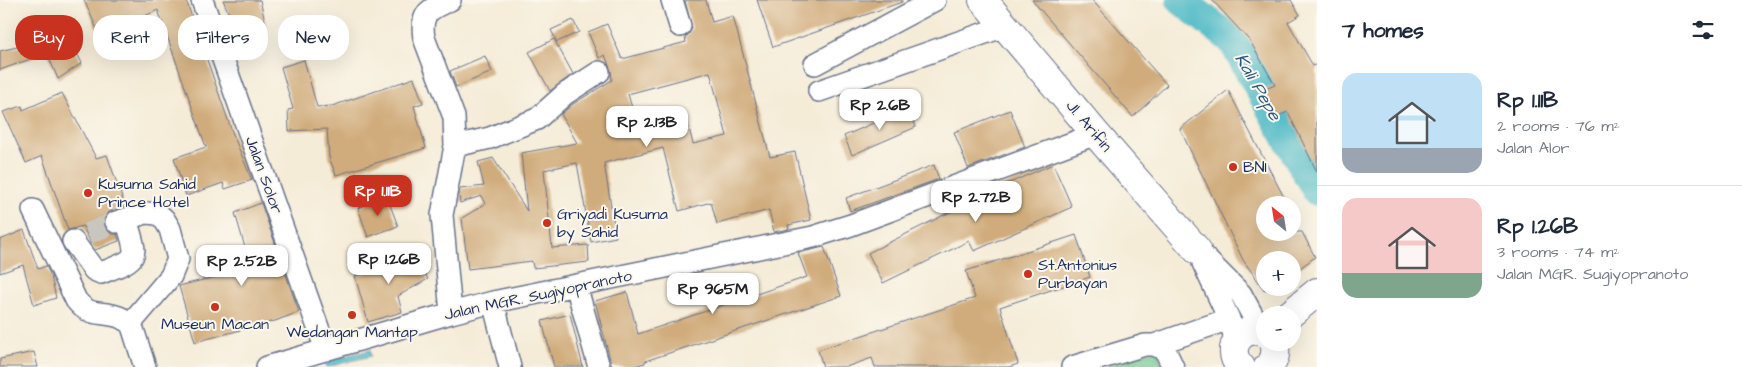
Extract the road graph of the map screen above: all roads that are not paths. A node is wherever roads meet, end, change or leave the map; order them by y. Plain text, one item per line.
1 (202, 0) edge
2 (450, 0) edge
3 (672, 0) edge
4 (935, 0) edge
5 (983, 0) edge
6 (680, 26) dead end
7 (1005, 26) junction
8 (815, 64) dead end
9 (599, 72) dead end
10 (819, 90) dead end
11 (1096, 134) junction
12 (454, 146) junction
13 (33, 210) dead end
14 (1197, 250) junction
15 (53, 251) junction
16 (576, 285) junction
17 (1315, 301) edge
18 (493, 302) junction
19 (1301, 309) edge
20 (451, 312) junction
21 (1301, 316) edge
22 (1256, 319) edge
23 (131, 323) junction
24 (1256, 338) edge
25 (1235, 342) edge
26 (1154, 345) junction
27 (326, 350) junction
28 (278, 366) edge
29 (145, 367) edge
30 (510, 367) edge
31 (599, 367) edge
32 (1073, 367) edge
33 (1173, 367) edge

1 - 27 street, Jalan Solor
2 - 12 street
3 - 6 street
4 - 8 street
5 - 7 main road, Jl. Arifin
7 - 10 street
7 - 11 main road, Jl. Arifin
9 - 12 street
11 - 14 main road, Jl. Arifin
11 - 16 street, Jalan MGR. Sugiyopranoto
12 - 20 street
13 - 15 street
14 - 22 street
14 - 25 street
15 - 23 street
15 - 23 street
16 - 18 street, Jalan MGR. Sugiyopranoto
16 - 31 street
17 - 19 main road
17 - 21 main road
18 - 20 street, Jalan MGR. Sugiyopranoto
18 - 30 street
20 - 27 street, Jalan MGR. Sugiyopranoto
23 - 29 street
24 - 25 main road
25 - 26 street
26 - 32 street
26 - 33 street
27 - 28 street, Jalan MGR. Sugiyopranoto

